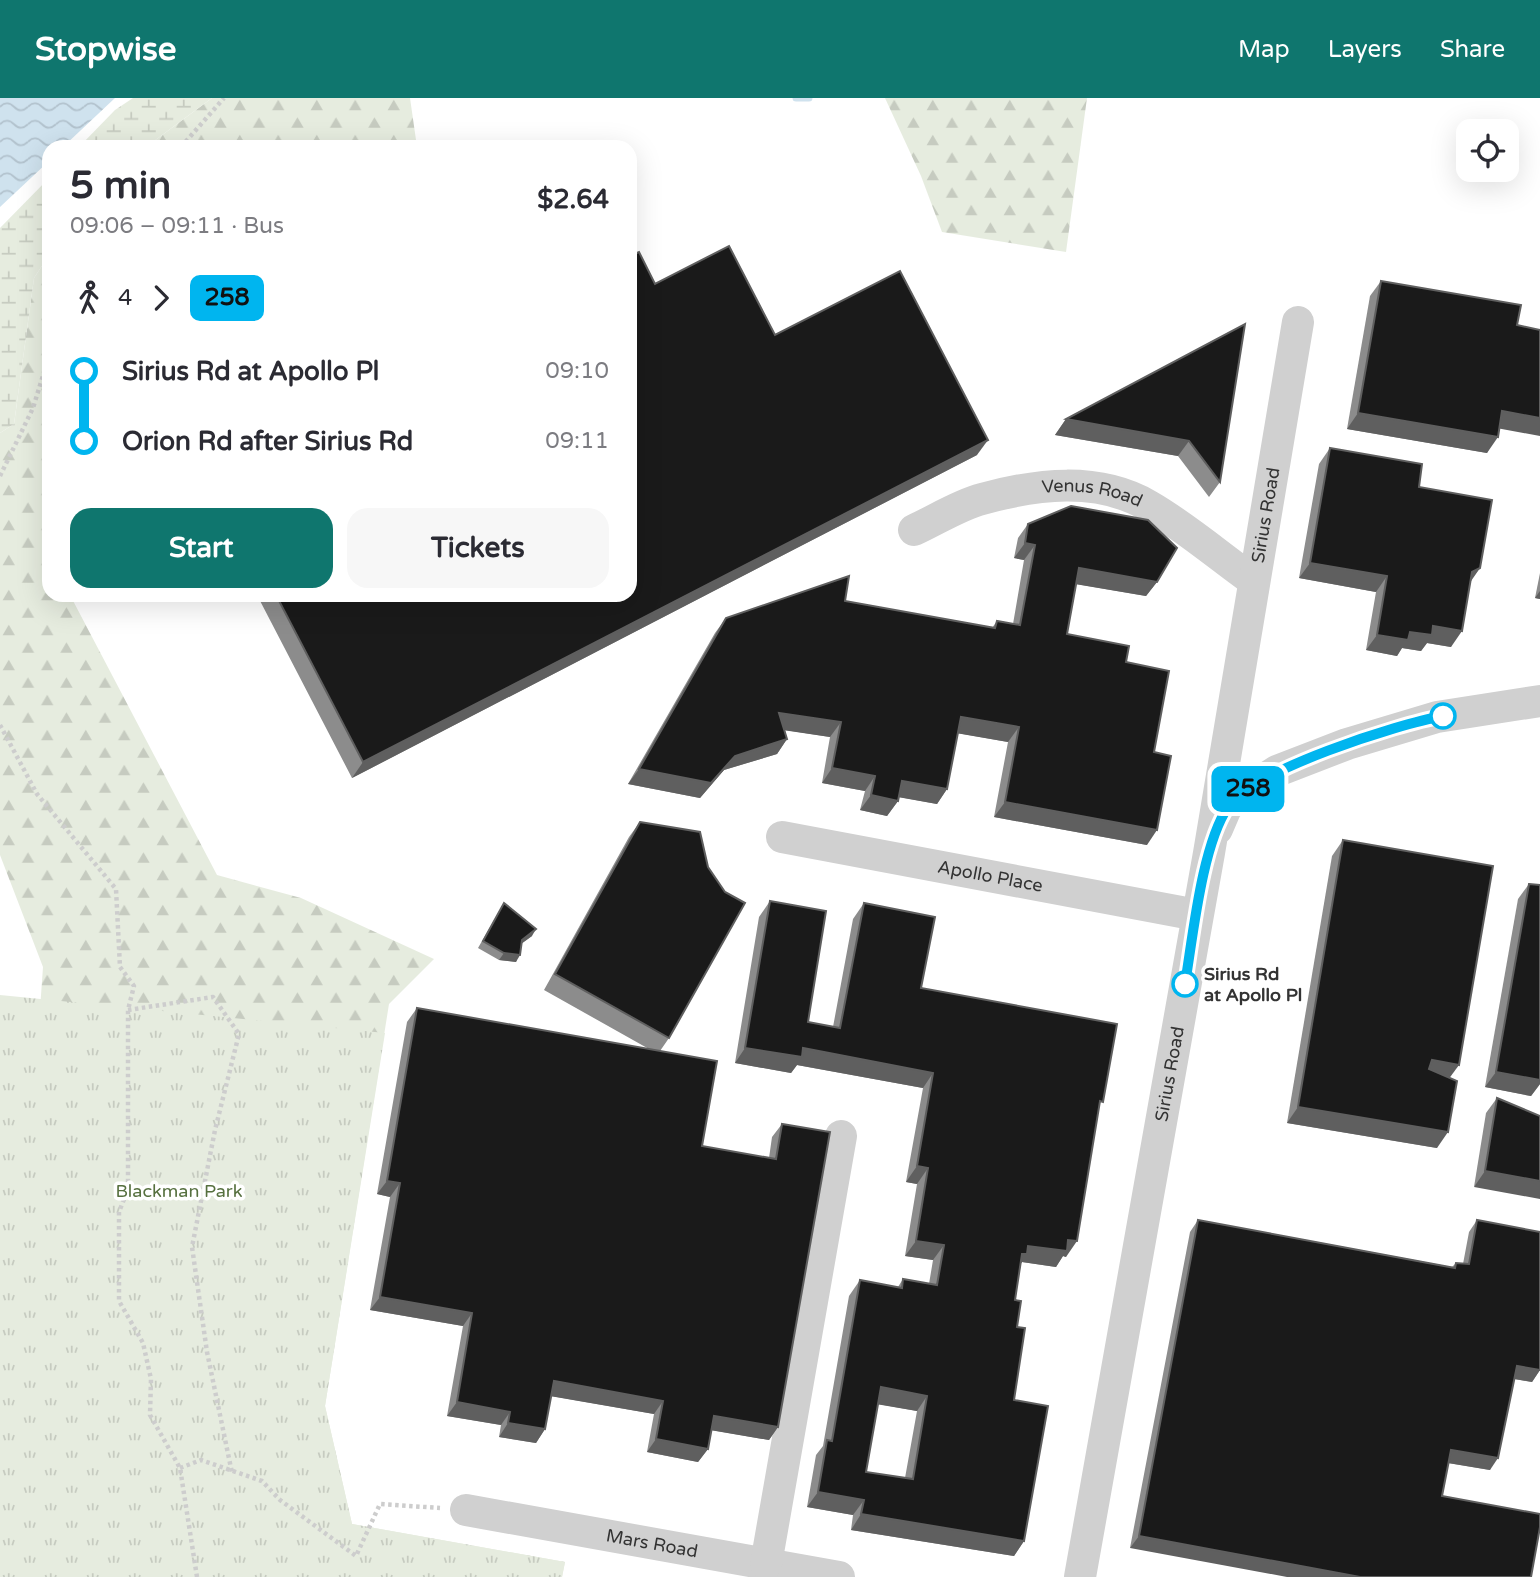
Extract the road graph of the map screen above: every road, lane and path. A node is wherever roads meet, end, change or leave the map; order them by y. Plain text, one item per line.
1 (224, 98) edge
2 (187, 140) edge
3 (1298, 322) dead end
4 (42, 379) edge
5 (0, 476) edge
6 (914, 530) dead end
7 (1254, 581) junction
8 (1540, 701) edge
9 (0, 726) edge
10 (782, 837) dead end
11 (1209, 853) junction
12 (1197, 915) junction
13 (128, 1010) junction
14 (841, 1136) dead end
15 (180, 1468) junction
16 (232, 1472) junction
17 (466, 1510) joint
18 (766, 1564) junction
19 (197, 1577) edge
20 (839, 1577) edge
21 (1080, 1577) edge

1 - 2 path
3 - 7 street, Sirius Road
4 - 5 path
6 - 7 street, Venus Road
7 - 11 street, Sirius Road
8 - 11 street
9 - 13 path
10 - 12 street, Apollo Place
11 - 12 street, Sirius Road
12 - 21 street, Sirius Road
13 - 15 path
13 - 16 path
14 - 18 street
15 - 16 path
15 - 19 path
16 - 17 path
17 - 18 street, Mars Road
18 - 20 street, Mars Road

